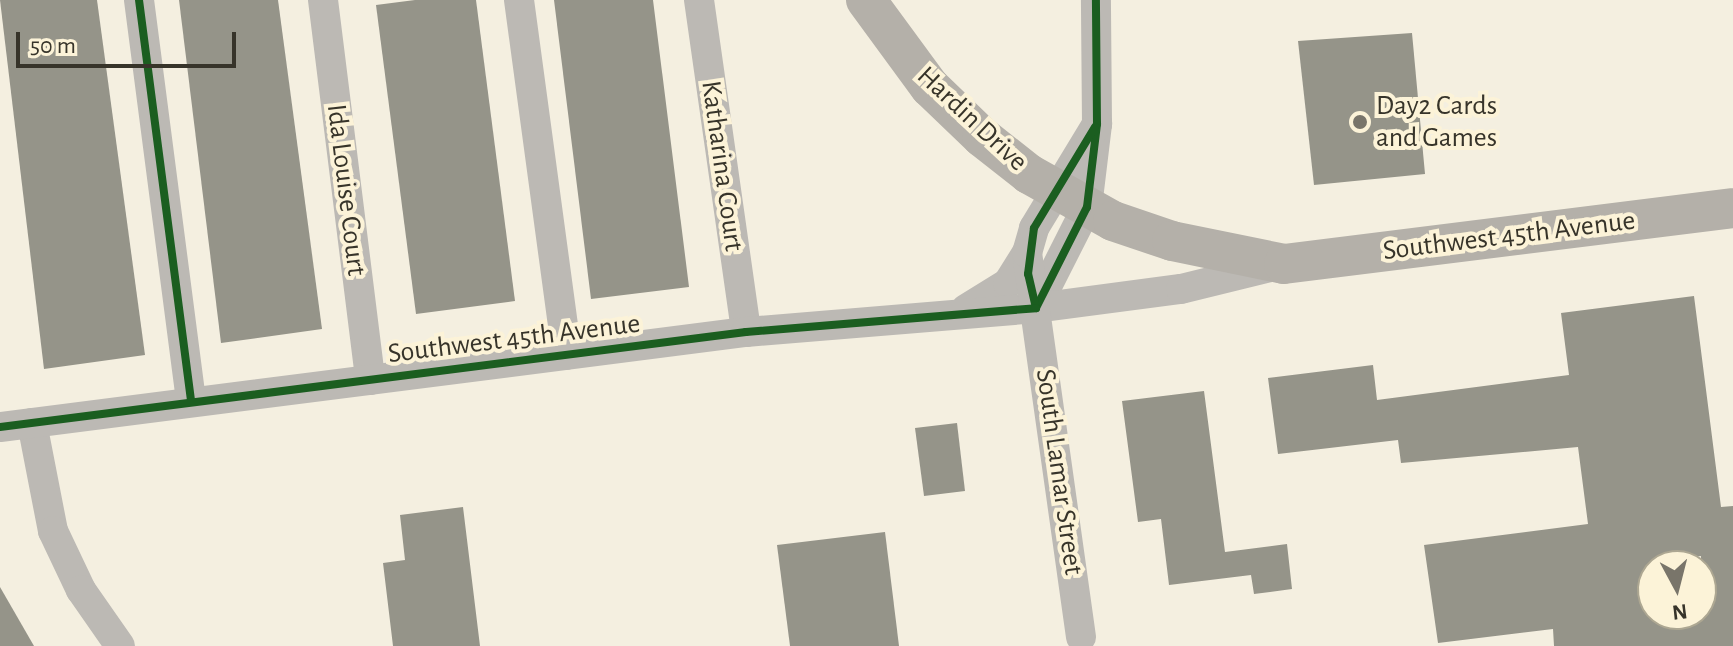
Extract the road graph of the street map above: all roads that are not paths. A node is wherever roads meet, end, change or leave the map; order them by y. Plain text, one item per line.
1 (139, 0) edge
2 (323, 0) edge
3 (519, 0) edge
4 (699, 0) edge
5 (866, 0) edge
6 (1096, 0) edge
7 (1071, 198) junction
8 (1733, 208) edge
9 (1027, 253) junction
10 (1284, 264) junction
11 (1036, 308) junction
12 (939, 316) junction
13 (746, 332) junction
14 (567, 355) junction
15 (370, 380) junction
16 (191, 402) junction
17 (32, 423) junction
18 (0, 427) edge
19 (1081, 637) dead end
20 (120, 646) edge

1 - 16 street
2 - 15 street, Ida Louise Court
3 - 14 street
4 - 13 street, Katharina Court
5 - 7 main road, Hardin Drive
6 - 7 street
7 - 9 street
7 - 10 main road, Hardin Drive
7 - 11 street
8 - 10 main road, Southwest 45th Avenue
9 - 11 street, South Lamar Street
9 - 12 street
10 - 11 street, Southwest 45th Avenue
11 - 12 street, Southwest 45th Avenue
11 - 19 street, South Lamar Street
12 - 13 street, Southwest 45th Avenue
13 - 14 street, Southwest 45th Avenue
14 - 15 street, Southwest 45th Avenue
15 - 16 street, Southwest 45th Avenue
16 - 17 street, Southwest 45th Avenue
17 - 18 street, Southwest 45th Avenue
17 - 20 street

